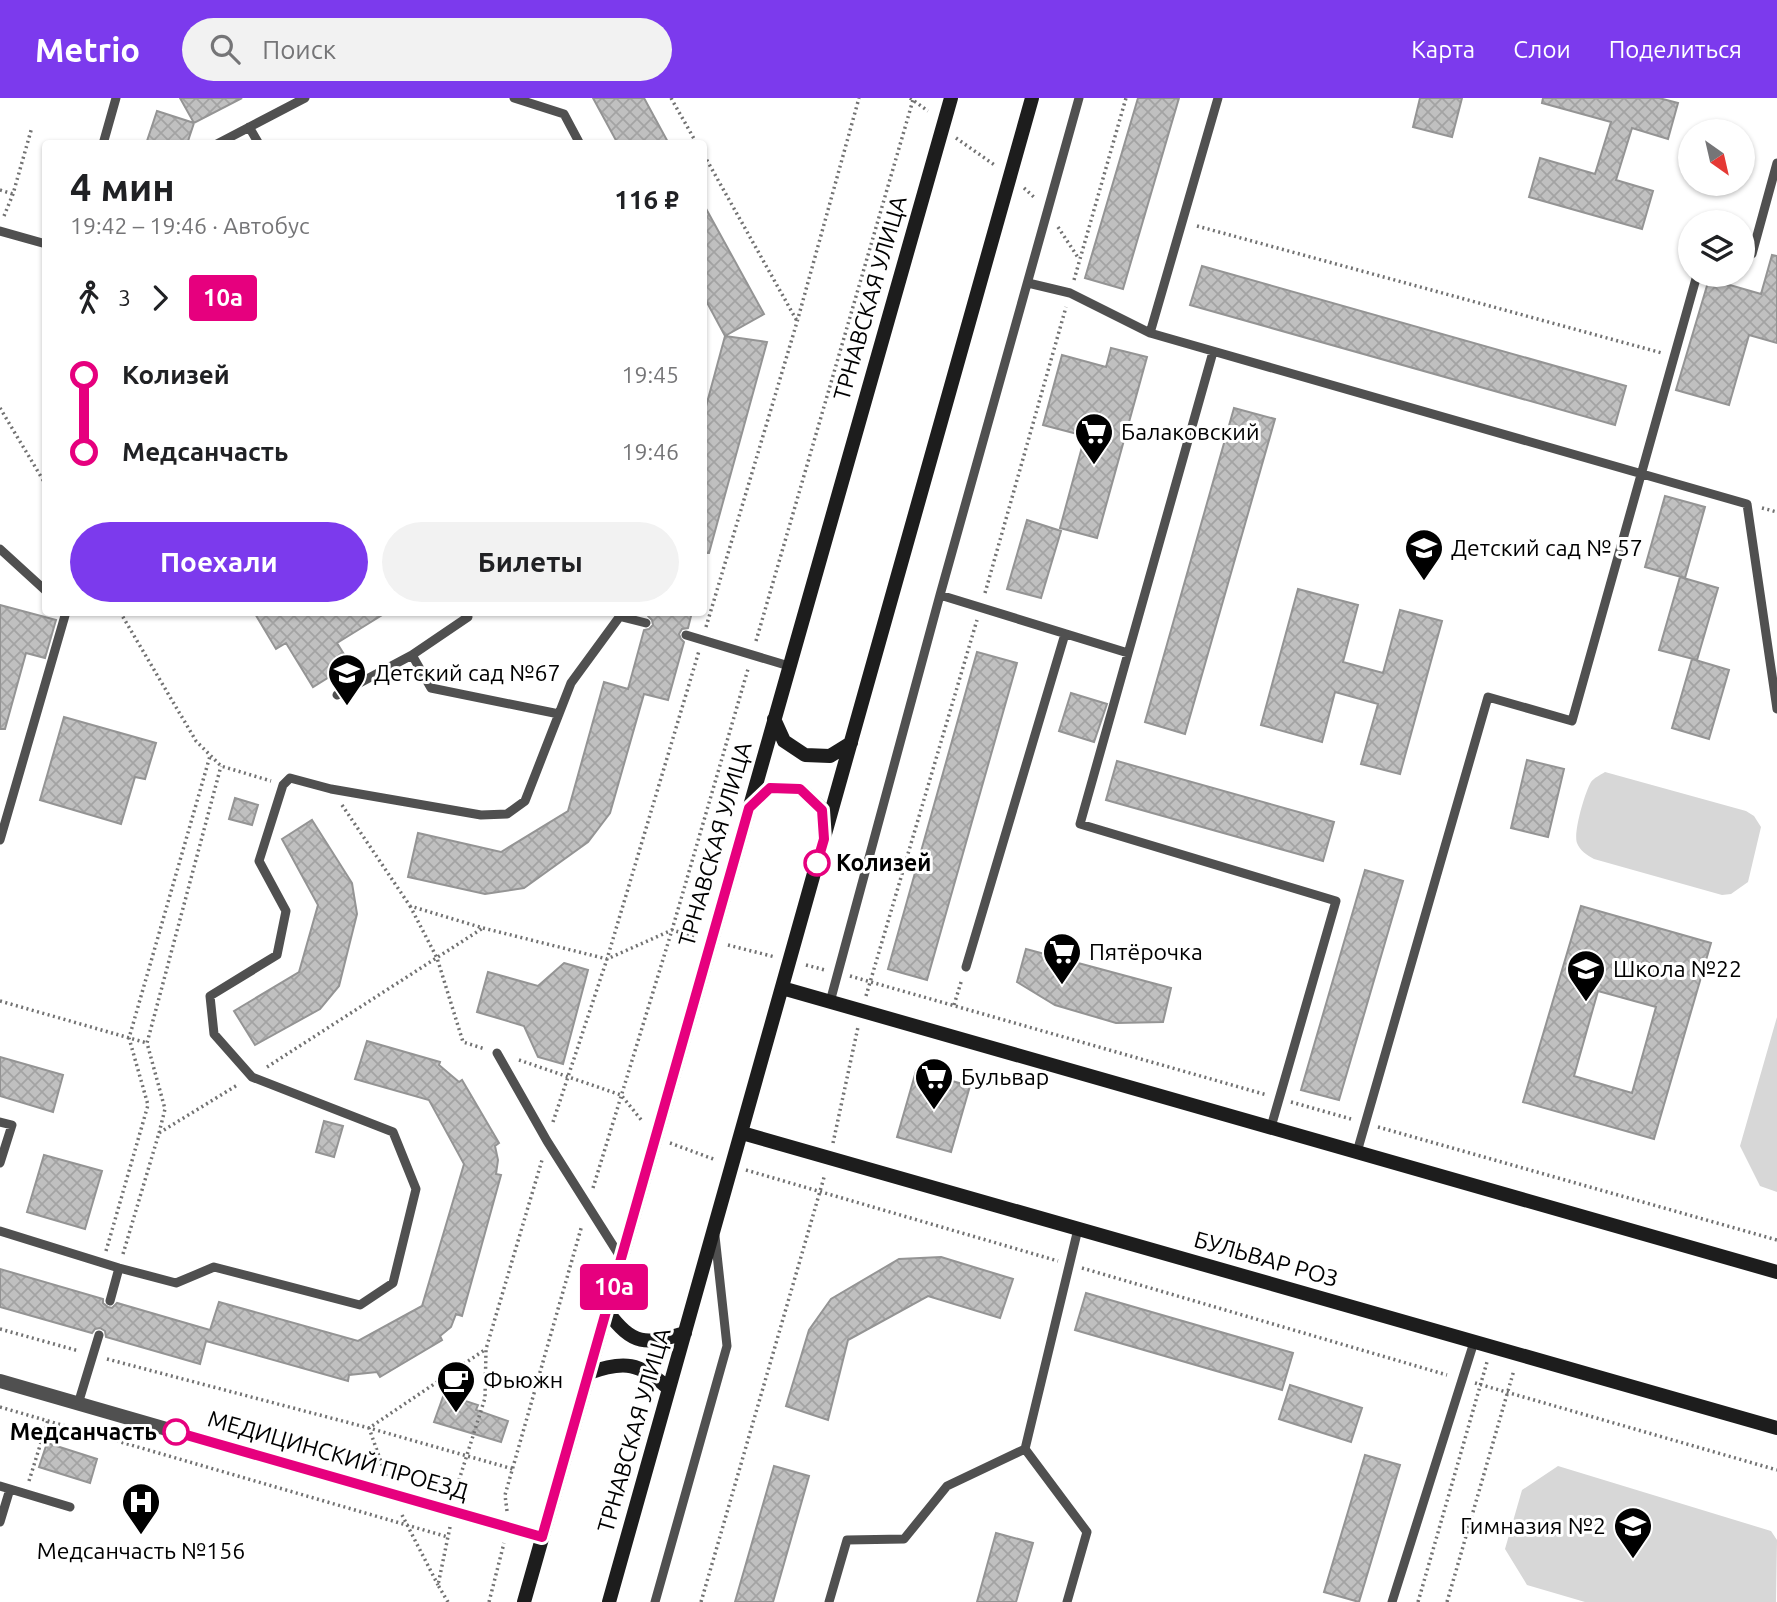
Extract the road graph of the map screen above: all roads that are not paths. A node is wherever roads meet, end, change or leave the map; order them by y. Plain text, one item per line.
1 (116, 98) edge
2 (305, 98) edge
3 (514, 98) edge
4 (951, 98) edge
5 (1032, 98) edge
6 (1079, 98) edge
7 (1218, 98) edge
8 (249, 127) junction
9 (104, 140) edge
10 (225, 140) edge
11 (257, 140) edge
12 (578, 140) edge
13 (1777, 163) edge
14 (0, 231) edge
15 (42, 243) edge
16 (1755, 243) edge
17 (1028, 283) junction
18 (1694, 287) edge
19 (1150, 333) junction
20 (1213, 352) junction
21 (1641, 473) junction
22 (0, 549) edge
23 (42, 587) edge
24 (940, 595) junction
25 (65, 616) edge
26 (621, 616) edge
27 (625, 616) edge
28 (468, 617) dead end
29 (646, 623) dead end
30 (1065, 634) junction
31 (686, 635) dead end
32 (1128, 653) junction
33 (412, 654) junction
34 (789, 666) junction
35 (337, 695) dead end
36 (1777, 709) edge
37 (559, 714) junction
38 (774, 719) junction
39 (851, 743) junction
40 (749, 808) junction
41 (2, 824) edge
42 (824, 839) junction
43 (0, 840) edge
44 (965, 967) road end
45 (782, 988) junction
46 (830, 1002) junction
47 (497, 1053) road end
48 (0, 1122) edge
49 (1271, 1127) junction
50 (741, 1133) junction
51 (1357, 1152) junction
52 (0, 1163) edge
53 (1078, 1229) junction
54 (0, 1231) edge
55 (714, 1231) junction
56 (621, 1258) junction
57 (119, 1268) junction
58 (1777, 1272) edge
59 (110, 1301) dead end
60 (607, 1311) junction
61 (685, 1333) junction
62 (99, 1335) dead end
63 (1474, 1342) junction
64 (589, 1373) junction
65 (0, 1381) edge
66 (668, 1388) junction
67 (78, 1404) junction
68 (1777, 1428) edge
69 (1025, 1449) junction
70 (5, 1487) edge
71 (70, 1507) dead end
72 (0, 1522) edge
73 (542, 1537) junction
74 (524, 1602) edge
75 (609, 1602) edge
76 (655, 1602) edge
77 (829, 1602) edge
78 (1067, 1602) edge
79 (1392, 1602) edge

1 - 9 lane
2 - 8 lane
3 - 12 lane
4 - 34 main road, ТРНАВСКАЯ УЛИЦА
5 - 39 main road, ТРНАВСКАЯ УЛИЦА
6 - 17 lane
7 - 19 lane
8 - 10 lane
8 - 11 lane
13 - 16 lane
14 - 15 lane
17 - 19 lane
17 - 24 lane
18 - 21 lane
19 - 20 lane
20 - 21 lane
20 - 32 lane
21 - 36 lane
21 - 51 lane
22 - 23 lane
24 - 30 lane
24 - 46 lane
25 - 41 lane
26 - 37 lane
27 - 29 lane
28 - 33 lane
30 - 32 lane
30 - 44 lane
31 - 34 lane
32 - 49 lane
33 - 35 lane
33 - 37 lane
34 - 38 main road, ТРНАВСКАЯ УЛИЦА
37 - 57 lane
38 - 39 main road
38 - 40 main road, ТРНАВСКАЯ УЛИЦА
39 - 42 main road, ТРНАВСКАЯ УЛИЦА
40 - 42 main road
40 - 56 main road, ТРНАВСКАЯ УЛИЦА
41 - 43 lane
42 - 45 main road, ТРНАВСКАЯ УЛИЦА
45 - 46 main road
45 - 50 main road, ТРНАВСКАЯ УЛИЦА
46 - 49 main road
47 - 56 lane
48 - 52 lane
49 - 51 main road
50 - 53 main road, БУЛЬВАР РОЗ
50 - 55 main road, ТРНАВСКАЯ УЛИЦА
51 - 58 main road
53 - 63 main road, БУЛЬВАР РОЗ
53 - 69 lane
54 - 57 lane
55 - 61 main road, ТРНАВСКАЯ УЛИЦА
55 - 76 lane
56 - 60 main road, ТРНАВСКАЯ УЛИЦА
57 - 59 lane
60 - 61 main road
60 - 64 main road, ТРНАВСКАЯ УЛИЦА
61 - 66 main road, ТРНАВСКАЯ УЛИЦА
62 - 67 lane
63 - 68 main road, БУЛЬВАР РОЗ
63 - 79 lane
64 - 66 main road
64 - 73 main road, ТРНАВСКАЯ УЛИЦА
65 - 67 street, МЕДИЦИНСКИЙ ПРОЕЗД
66 - 75 main road, ТРНАВСКАЯ УЛИЦА
67 - 73 street, МЕДИЦИНСКИЙ ПРОЕЗД
69 - 77 lane
69 - 78 lane
70 - 71 lane
70 - 72 lane
73 - 74 main road, ТРНАВСКАЯ УЛИЦА

